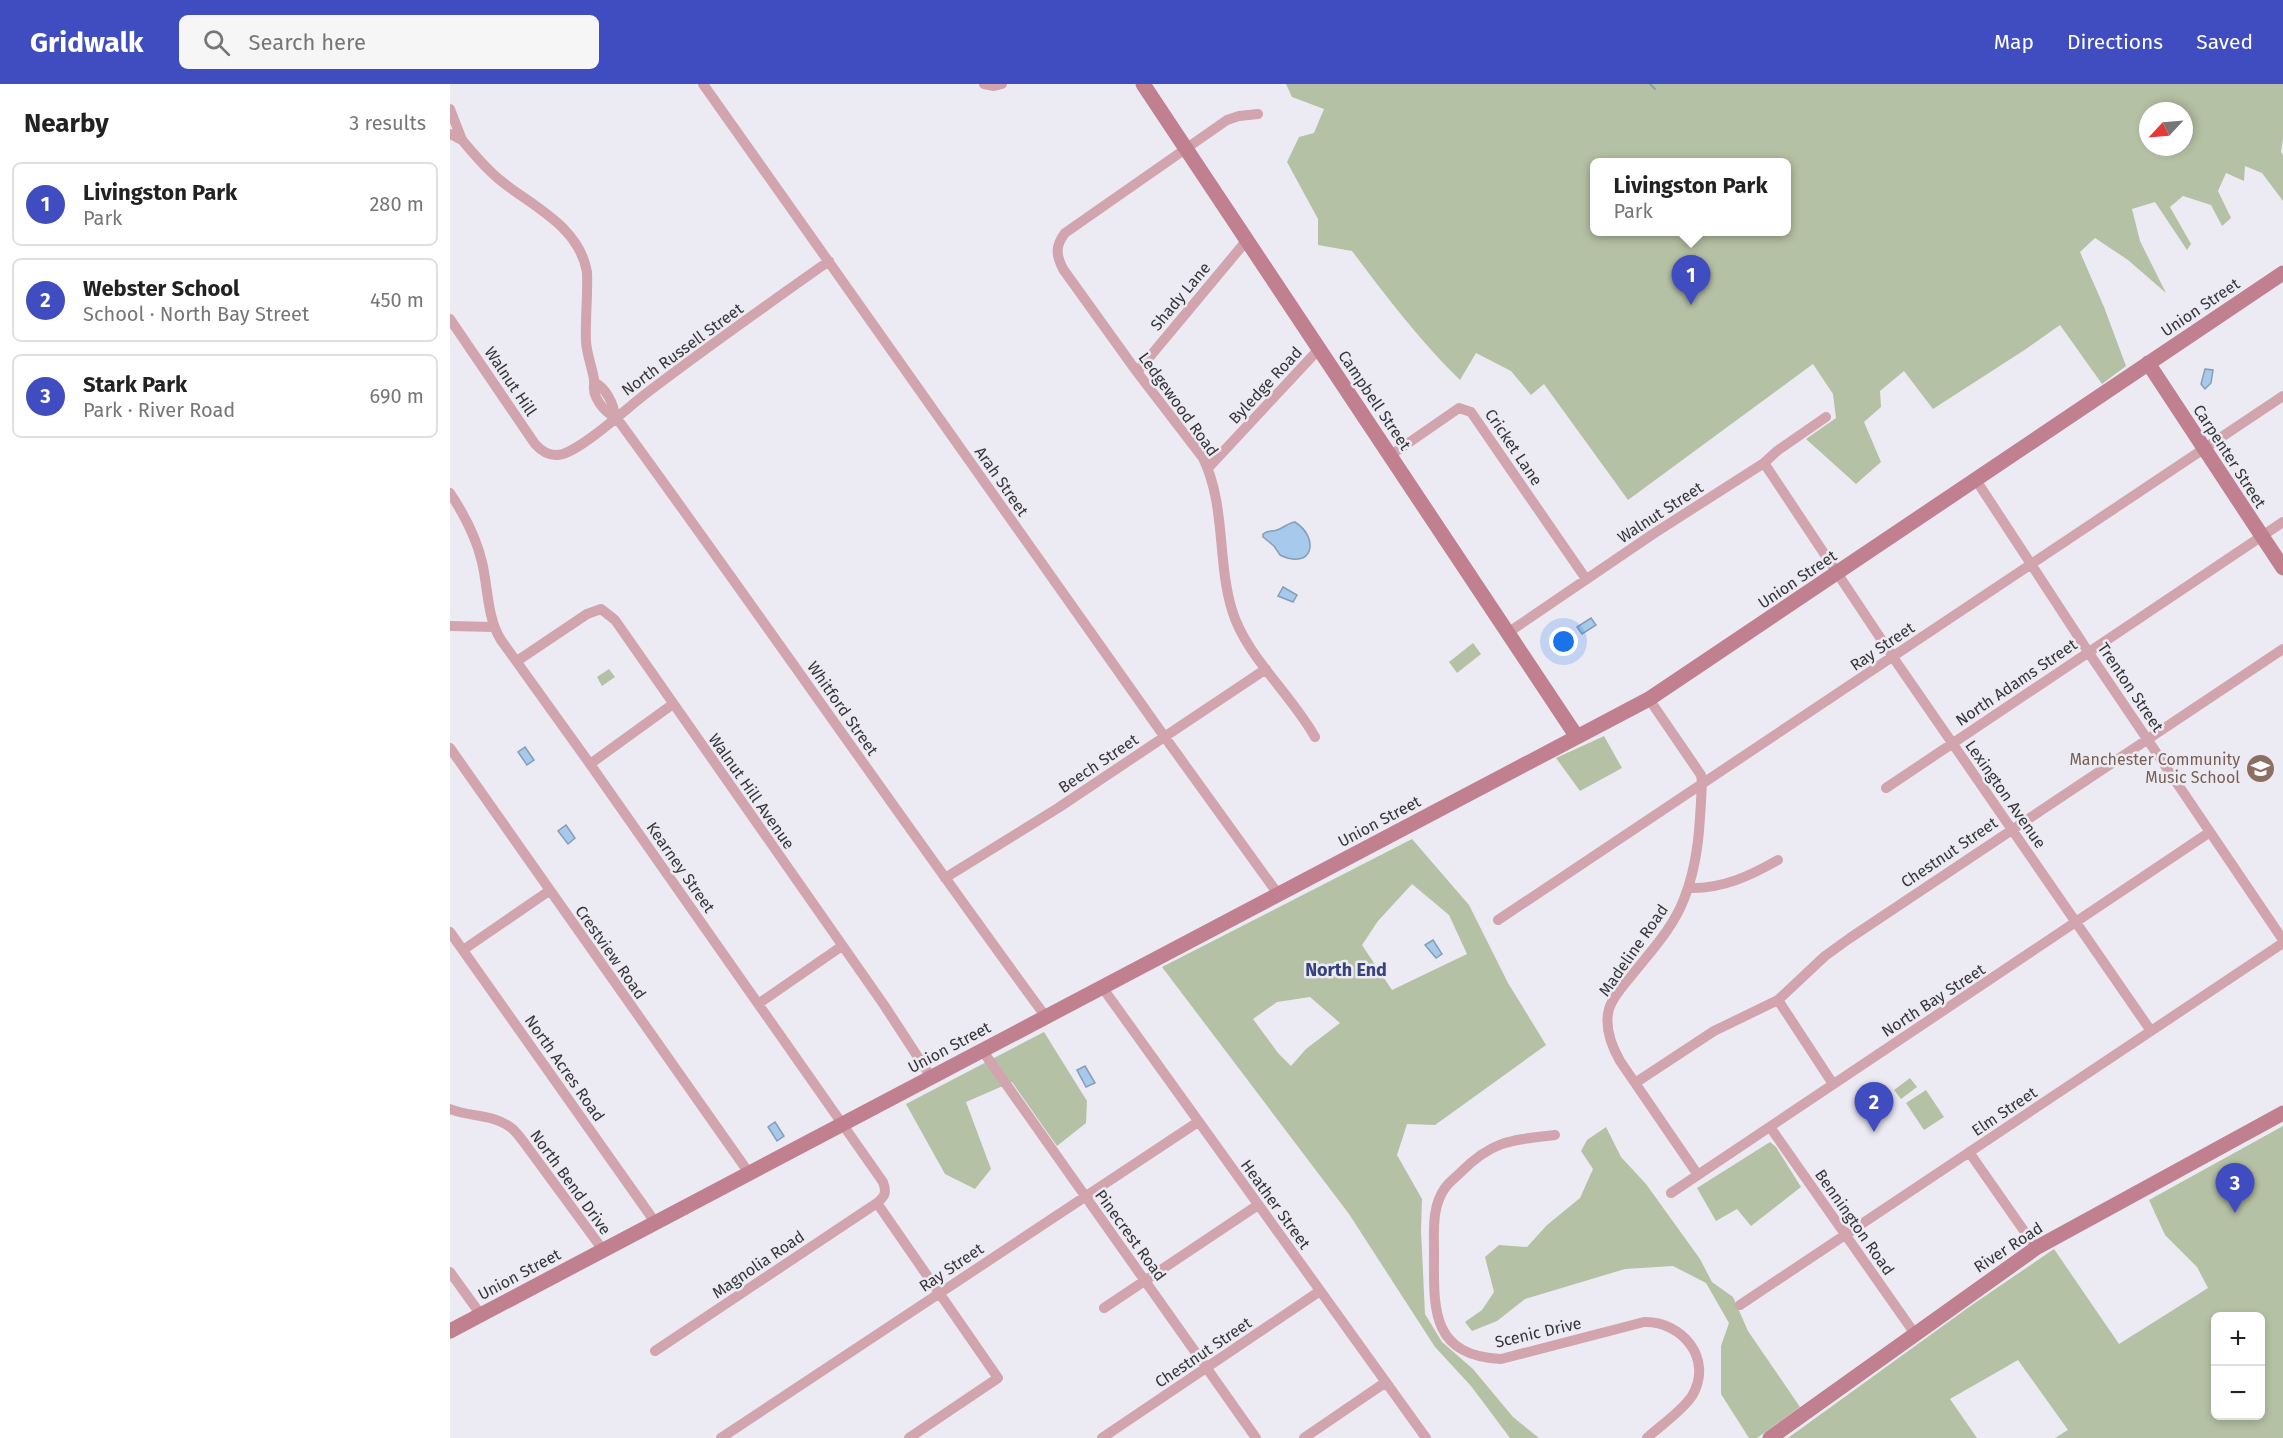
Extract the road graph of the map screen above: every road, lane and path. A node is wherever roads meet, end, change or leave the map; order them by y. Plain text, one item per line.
1 (703, 84) edge
2 (984, 84) edge
3 (1002, 84) edge
4 (1143, 84) edge
5 (450, 109) edge
6 (1258, 114) dead end
7 (450, 134) edge
8 (462, 141) junction
9 (1186, 148) junction
10 (1247, 240) junction
11 (829, 261) junction
12 (2283, 273) edge
13 (450, 319) edge
14 (1319, 349) junction
15 (2148, 363) junction
16 (1137, 372) junction
17 (2283, 396) edge
18 (615, 417) junction
19 (1826, 417) dead end
20 (2204, 449) junction
21 (552, 455) joint
22 (1391, 455) junction
23 (1764, 463) junction
24 (1208, 468) junction
25 (1976, 480) junction
26 (450, 493) edge
27 (2283, 522) edge
28 (2262, 536) junction
29 (2031, 564) junction
30 (2283, 568) edge
31 (1838, 573) junction
32 (1586, 579) junction
33 (494, 627) junction
34 (450, 628) edge
35 (1509, 632) junction
36 (2283, 649) edge
37 (2089, 652) junction
38 (1893, 657) junction
39 (517, 662) junction
40 (1266, 669) junction
41 (1649, 699) junction
42 (673, 704) junction
43 (1164, 736) junction
44 (1315, 737) dead end
45 (1577, 737) junction
46 (2149, 739) junction
47 (1952, 742) junction
48 (450, 748) edge
49 (590, 764) junction
50 (1702, 782) junction
51 (1886, 788) dead end
52 (2012, 828) junction
53 (2210, 832) junction
54 (1778, 860) dead end
55 (945, 878) junction
56 (1689, 888) junction
57 (549, 891) junction
58 (1278, 894) junction
59 (1498, 920) dead end
60 (2078, 923) junction
61 (450, 932) edge
62 (2283, 941) edge
63 (843, 946) junction
64 (463, 950) junction
65 (1102, 987) junction
66 (1778, 1000) junction
67 (758, 1004) junction
68 (1046, 1017) junction
69 (2151, 1031) junction
70 (982, 1050) junction
71 (932, 1077) junction
72 (1635, 1083) junction
73 (1833, 1084) junction
74 (450, 1109) edge
75 (2283, 1113) edge
76 (1198, 1122) junction
77 (843, 1124) junction
78 (1770, 1126) junction
79 (1555, 1135) dead end
80 (1969, 1152) junction
81 (748, 1173) junction
82 (1698, 1175) junction
83 (1671, 1193) dead end
84 (1084, 1197) junction
85 (877, 1203) junction
86 (1258, 1205) junction
87 (655, 1222) junction
88 (1845, 1235) junction
89 (2036, 1248) junction
90 (603, 1250) junction
91 (450, 1272) edge
92 (1145, 1281) junction
93 (1320, 1291) junction
94 (940, 1293) junction
95 (1740, 1305) dead end
96 (1104, 1308) dead end
97 (481, 1315) junction
98 (450, 1331) edge
99 (1915, 1334) junction
100 (655, 1351) dead end
101 (1207, 1368) junction
102 (1386, 1382) junction
103 (721, 1438) edge
104 (909, 1438) edge
105 (1101, 1438) edge
106 (1256, 1438) edge
107 (1304, 1438) edge
108 (1426, 1438) edge
109 (1647, 1438) edge
110 (1770, 1438) edge

1 - 11 street, Arah Street
2 - 3 street
4 - 9 street, Campbell Street
5 - 8 street, Whitford Street
6 - 9 street
7 - 8 street, Whitford Street
8 - 18 street, Whitford Street
9 - 10 street, Campbell Street
9 - 16 street, Ledgewood Road
10 - 14 street, Campbell Street
10 - 16 street, Shady Lane
11 - 18 street, North Russell Street
11 - 43 street, Arah Street
12 - 15 street, Union Street
13 - 21 street, Walnut Hill
14 - 22 street, Campbell Street
14 - 24 street, Byledge Road
15 - 20 street, Carpenter Street
15 - 25 street, Union Street
16 - 24 street, Ledgewood Road
17 - 20 street, Ray Street
18 - 21 street, North Russell Street
18 - 55 street, Whitford Street
19 - 23 street, Walnut Street
20 - 28 street, Carpenter Street
20 - 29 street, Ray Street
22 - 32 street, Cricket Lane
22 - 35 street, Campbell Street
23 - 31 street, Lexington Avenue
23 - 32 street, Walnut Street
24 - 40 street, Ledgewood Road
25 - 29 street, Trenton Street
25 - 31 street, Union Street
26 - 33 street
27 - 28 street, North Adams Street
28 - 30 street, Carpenter Street
28 - 37 street, North Adams Street
29 - 37 street, Trenton Street
29 - 38 street, Ray Street
31 - 38 street, Lexington Avenue
31 - 41 street, Union Street
32 - 35 street, Walnut Street
33 - 34 street
33 - 39 street, Kearney Street
35 - 45 street, Campbell Street
36 - 46 street, Chestnut Street
37 - 46 street, Trenton Street
37 - 47 street, North Adams Street
38 - 47 street, Lexington Avenue
38 - 50 street, Ray Street
39 - 42 street, Walnut Hill Avenue
39 - 49 street, Kearney Street
40 - 43 street, Beech Street
40 - 44 street, Ledgewood Road
41 - 45 street, Union Street
41 - 50 street
42 - 49 street
42 - 63 street, Walnut Hill Avenue
43 - 55 street, Beech Street
43 - 58 street, Arah Street
45 - 58 street, Union Street
46 - 52 street, Chestnut Street
46 - 53 street, Trenton Street
47 - 51 street, North Adams Street
47 - 52 street, Lexington Avenue
48 - 57 street, Crestview Road
49 - 67 street, Kearney Street
50 - 56 street, Madeline Road
50 - 59 street, Ray Street
52 - 60 street, Lexington Avenue
52 - 66 street, Chestnut Street
53 - 60 street, North Bay Street
53 - 62 street, Trenton Street
54 - 56 street
55 - 68 street, Whitford Street
56 - 72 street, Madeline Road
57 - 64 street
57 - 81 street, Crestview Road
58 - 65 street, Union Street
60 - 69 street, Lexington Avenue
60 - 73 street, North Bay Street
61 - 64 street, North Acres Road
62 - 69 street, Elm Street
63 - 67 street
63 - 71 street, Walnut Hill Avenue
64 - 87 street, North Acres Road
65 - 68 street, Union Street
65 - 76 street, Heather Street
66 - 72 street, Chestnut Street
66 - 73 street
67 - 77 street, Kearney Street
68 - 70 street, Union Street
69 - 80 street, Elm Street
70 - 71 street, Union Street
70 - 84 street, Pinecrest Road
71 - 77 street, Union Street
72 - 82 street, Madeline Road
73 - 78 street, North Bay Street
74 - 90 street, North Bend Drive
75 - 89 street, River Road
76 - 84 street, Ray Street
76 - 86 street, Heather Street
77 - 81 street, Union Street
77 - 85 street, Kearney Street
78 - 82 street, North Bay Street
78 - 88 street, Bennington Road
79 - 109 street, Scenic Drive
80 - 88 street, Elm Street
80 - 89 street
81 - 87 street, Union Street
82 - 83 street, North Bay Street
84 - 92 street, Pinecrest Road
84 - 94 street, Ray Street
85 - 94 street
85 - 100 street, Magnolia Road
86 - 92 street
86 - 93 street, Heather Street
87 - 90 street, Union Street
88 - 95 street, Elm Street
88 - 99 street, Bennington Road
89 - 99 street, River Road
90 - 97 street, Union Street
91 - 97 street
92 - 96 street
92 - 101 street, Pinecrest Road
93 - 101 street, Chestnut Street
93 - 102 street, Heather Street
94 - 103 street, Ray Street
94 - 104 street
97 - 98 street, Union Street
99 - 110 street, River Road
101 - 105 street, Chestnut Street
101 - 106 street, Pinecrest Road
102 - 107 street
102 - 108 street, Heather Street

